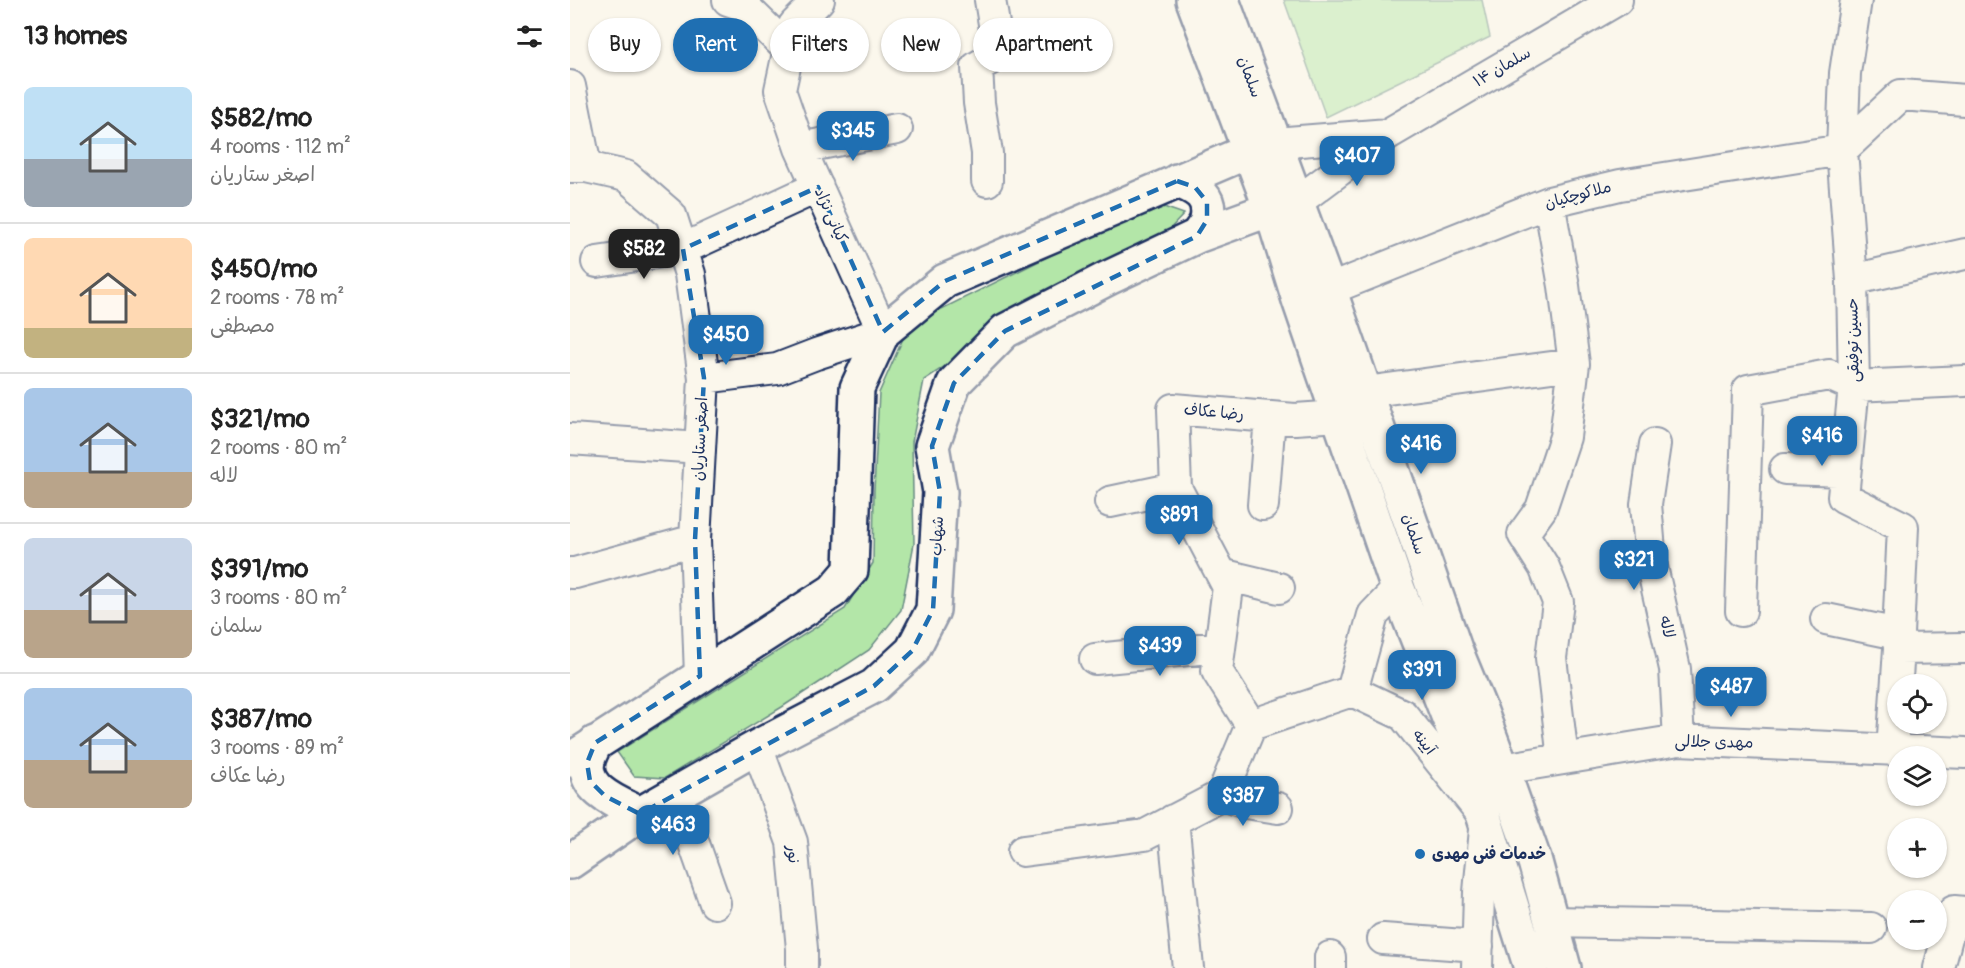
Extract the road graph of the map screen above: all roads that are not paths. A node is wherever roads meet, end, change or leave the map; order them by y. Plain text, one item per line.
1 (728, 0) edge
2 (819, 0) edge
3 (990, 0) edge
4 (1193, 0) edge
5 (1222, 0) edge
6 (1617, 0) edge
7 (1856, 0) edge
8 (801, 18) edge
9 (770, 31) edge
10 (784, 72) edge
11 (570, 86) edge
12 (1965, 100) edge
13 (897, 129) dead end
14 (1388, 134) junction
15 (1262, 147) junction
16 (800, 148) junction
17 (1842, 150) junction
18 (578, 167) edge
19 (987, 181) dead end
20 (1177, 181) junction
21 (818, 186) junction
22 (1549, 202) junction
23 (1284, 205) junction
24 (1197, 236) junction
25 (683, 249) junction
26 (1965, 254) edge
27 (597, 262) dead end
28 (1852, 280) junction
29 (1328, 290) junction
30 (884, 332) junction
31 (1574, 364) junction
32 (704, 378) junction
33 (1965, 381) edge
34 (1854, 386) junction
35 (1365, 392) junction
36 (1340, 416) junction
37 (1270, 417) junction
38 (570, 439) edge
39 (1655, 444) dead end
40 (700, 448) junction
41 (1785, 469) dead end
42 (1845, 471) junction
43 (1176, 488) junction
44 (1110, 502) dead end
45 (1263, 505) dead end
46 (694, 540) junction
47 (570, 573) edge
48 (1221, 574) junction
49 (1279, 588) dead end
50 (1398, 589) junction
51 (1741, 612) dead end
52 (1826, 619) dead end
53 (1898, 641) junction
54 (1220, 647) junction
55 (1965, 648) edge
56 (1095, 659) dead end
57 (700, 676) junction
58 (1352, 691) junction
59 (1251, 724) junction
60 (1679, 740) junction
61 (1892, 746) edge
62 (758, 747) junction
63 (1887, 750) edge
64 (583, 752) edge
65 (1947, 752) edge
66 (1965, 753) edge
67 (1563, 759) junction
68 (1502, 769) junction
69 (676, 794) junction
70 (1222, 795) junction
71 (1278, 808) dead end
72 (640, 814) junction
73 (1486, 819) junction
74 (1173, 820) junction
75 (1023, 851) dead end
76 (570, 862) edge
77 (716, 903) dead end
78 (1965, 912) edge
79 (1551, 922) junction
80 (1871, 928) dead end
81 (1383, 939) dead end
82 (1478, 957) edge
83 (802, 968) edge
84 (1188, 968) edge
85 (1531, 968) edge
86 (1564, 968) edge
87 (1939, 968) edge

1 - 9 street
2 - 8 street, کیانی نژاد
3 - 19 street
4 - 15 street, سلمان
5 - 15 street, سلمان
6 - 14 street, سلمان ۱۴
7 - 17 street, حسین توفیقی
10 - 16 street, کیانی نژاد
11 - 18 street
12 - 17 street
13 - 16 street
14 - 15 street, سلمان ۱۴
14 - 23 street, سلمان ۱۴
15 - 20 street
15 - 23 street, سلمان
16 - 21 street, کیانی نژاد
17 - 22 street, ملاکوچکیان
17 - 28 street, حسین توفیقی
18 - 25 street, اصغر ستاریان
20 - 24 street
20 - 30 street
21 - 25 street
21 - 30 street, کیانی نژاد
22 - 29 street, ملاکوچکیان
22 - 31 street
23 - 24 street, شهاب
23 - 29 street, سلمان
23 - 36 street, سلمان
24 - 62 street, شهاب
25 - 27 street
25 - 32 street, اصغر ستاریان
26 - 28 street
28 - 34 street, حسین توفیقی
29 - 35 street, سلمان
30 - 32 street
30 - 57 street
31 - 35 street
31 - 67 street
32 - 40 street, اصغر ستاریان
33 - 34 street
34 - 42 street, حسین توفیقی
34 - 51 street
35 - 68 street, سلمان
36 - 37 street, رضا عکاف
36 - 50 street, سلمان
37 - 43 street, رضا عکاف
37 - 45 street
38 - 40 street
39 - 60 street, لاله
40 - 46 street, اصغر ستاریان
41 - 42 street
42 - 53 street, حسین توفیقی
43 - 44 street
43 - 48 street, رضا عکاف
46 - 47 street
46 - 57 street, اصغر ستاریان
48 - 49 street
48 - 54 street, رضا عکاف
50 - 58 street
50 - 73 street, سلمان
52 - 53 street
53 - 55 street
53 - 61 street, حسین توفیقی
54 - 56 street
54 - 59 street, رضا عکاف
57 - 64 street
58 - 59 street
58 - 73 street, آیینه
59 - 70 street
60 - 63 street, مهدی جلالی
60 - 67 street, مهدی جلالی
62 - 69 street, شهاب
62 - 83 street, نور
64 - 72 street
65 - 66 street, مهدی جلالی
67 - 68 street, مهدی جلالی
68 - 79 street, سلمان
69 - 72 street, شهاب
69 - 77 street
70 - 71 street
70 - 74 street
72 - 76 street, شهاب
73 - 82 street
73 - 85 street, سلمان
74 - 75 street
74 - 84 street
78 - 87 street
79 - 80 street
79 - 86 street, سلمان
81 - 82 street

